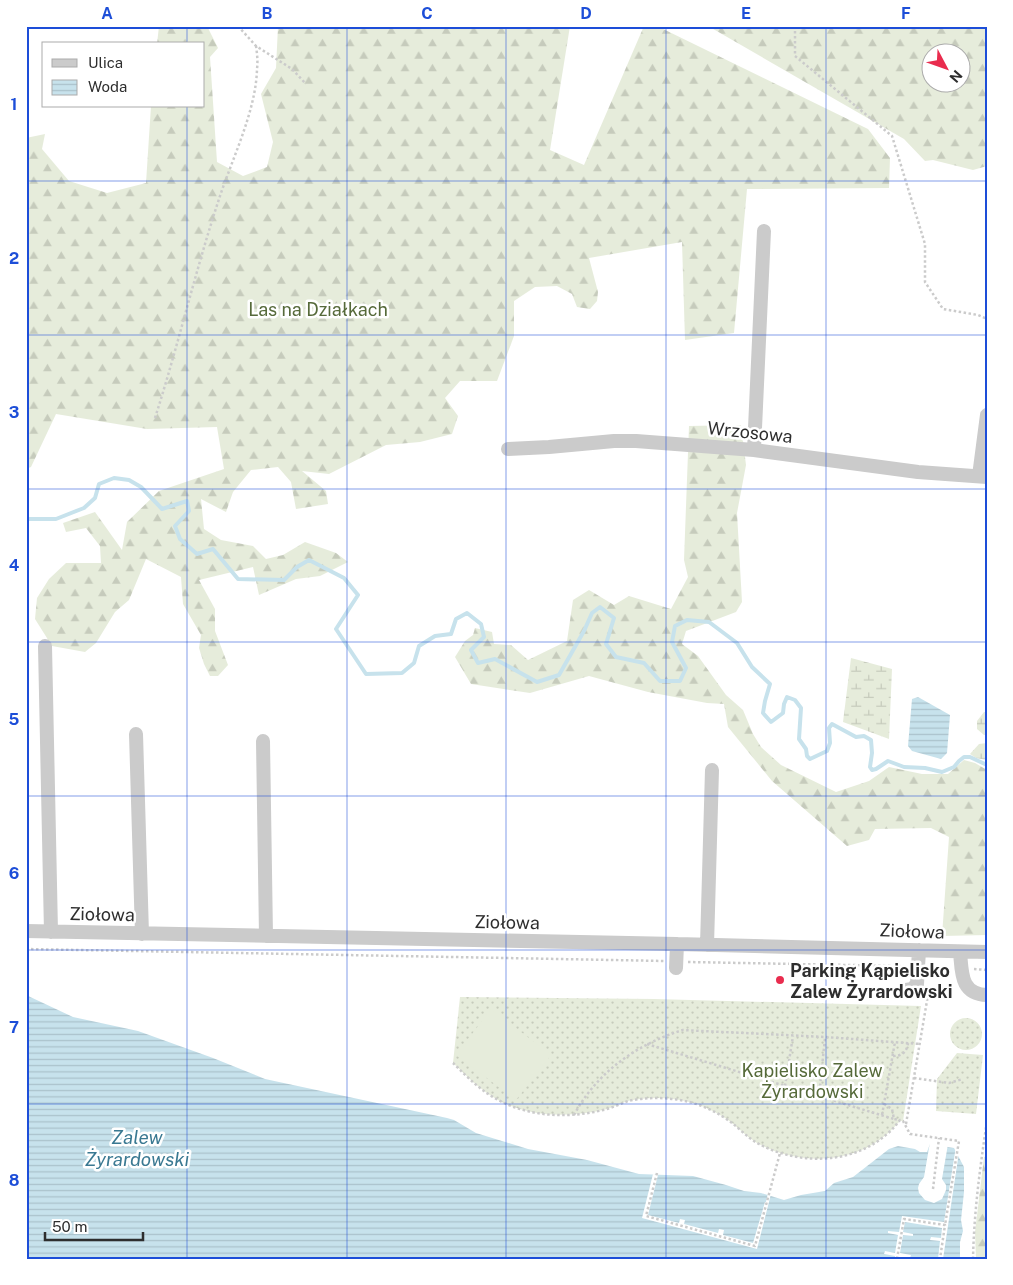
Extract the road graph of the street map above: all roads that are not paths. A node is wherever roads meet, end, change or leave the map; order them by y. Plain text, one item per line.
1 (764, 231) dead end
2 (987, 415) edge
3 (508, 449) dead end
4 (754, 450) junction
5 (983, 476) edge
6 (45, 646) dead end
7 (136, 734) dead end
8 (263, 741) dead end
9 (712, 770) dead end
10 (26, 931) edge
11 (51, 932) junction
12 (142, 934) junction
13 (266, 936) junction
14 (677, 944) junction
15 (707, 945) junction
16 (918, 950) junction
17 (960, 952) junction
18 (987, 952) edge
19 (676, 965) road end
20 (906, 990) dead end
21 (987, 995) edge

1 - 4 street
2 - 5 street
3 - 4 street, Wrzosowa
4 - 5 street, Wrzosowa
6 - 11 street
7 - 12 street
8 - 13 street
9 - 15 street
10 - 11 street, Ziołowa
11 - 12 street, Ziołowa
12 - 13 street, Ziołowa
13 - 14 street, Ziołowa
14 - 15 street, Ziołowa
14 - 19 street
15 - 16 street, Ziołowa
16 - 17 street, Ziołowa
16 - 20 street
17 - 18 street, Ziołowa
17 - 21 street

